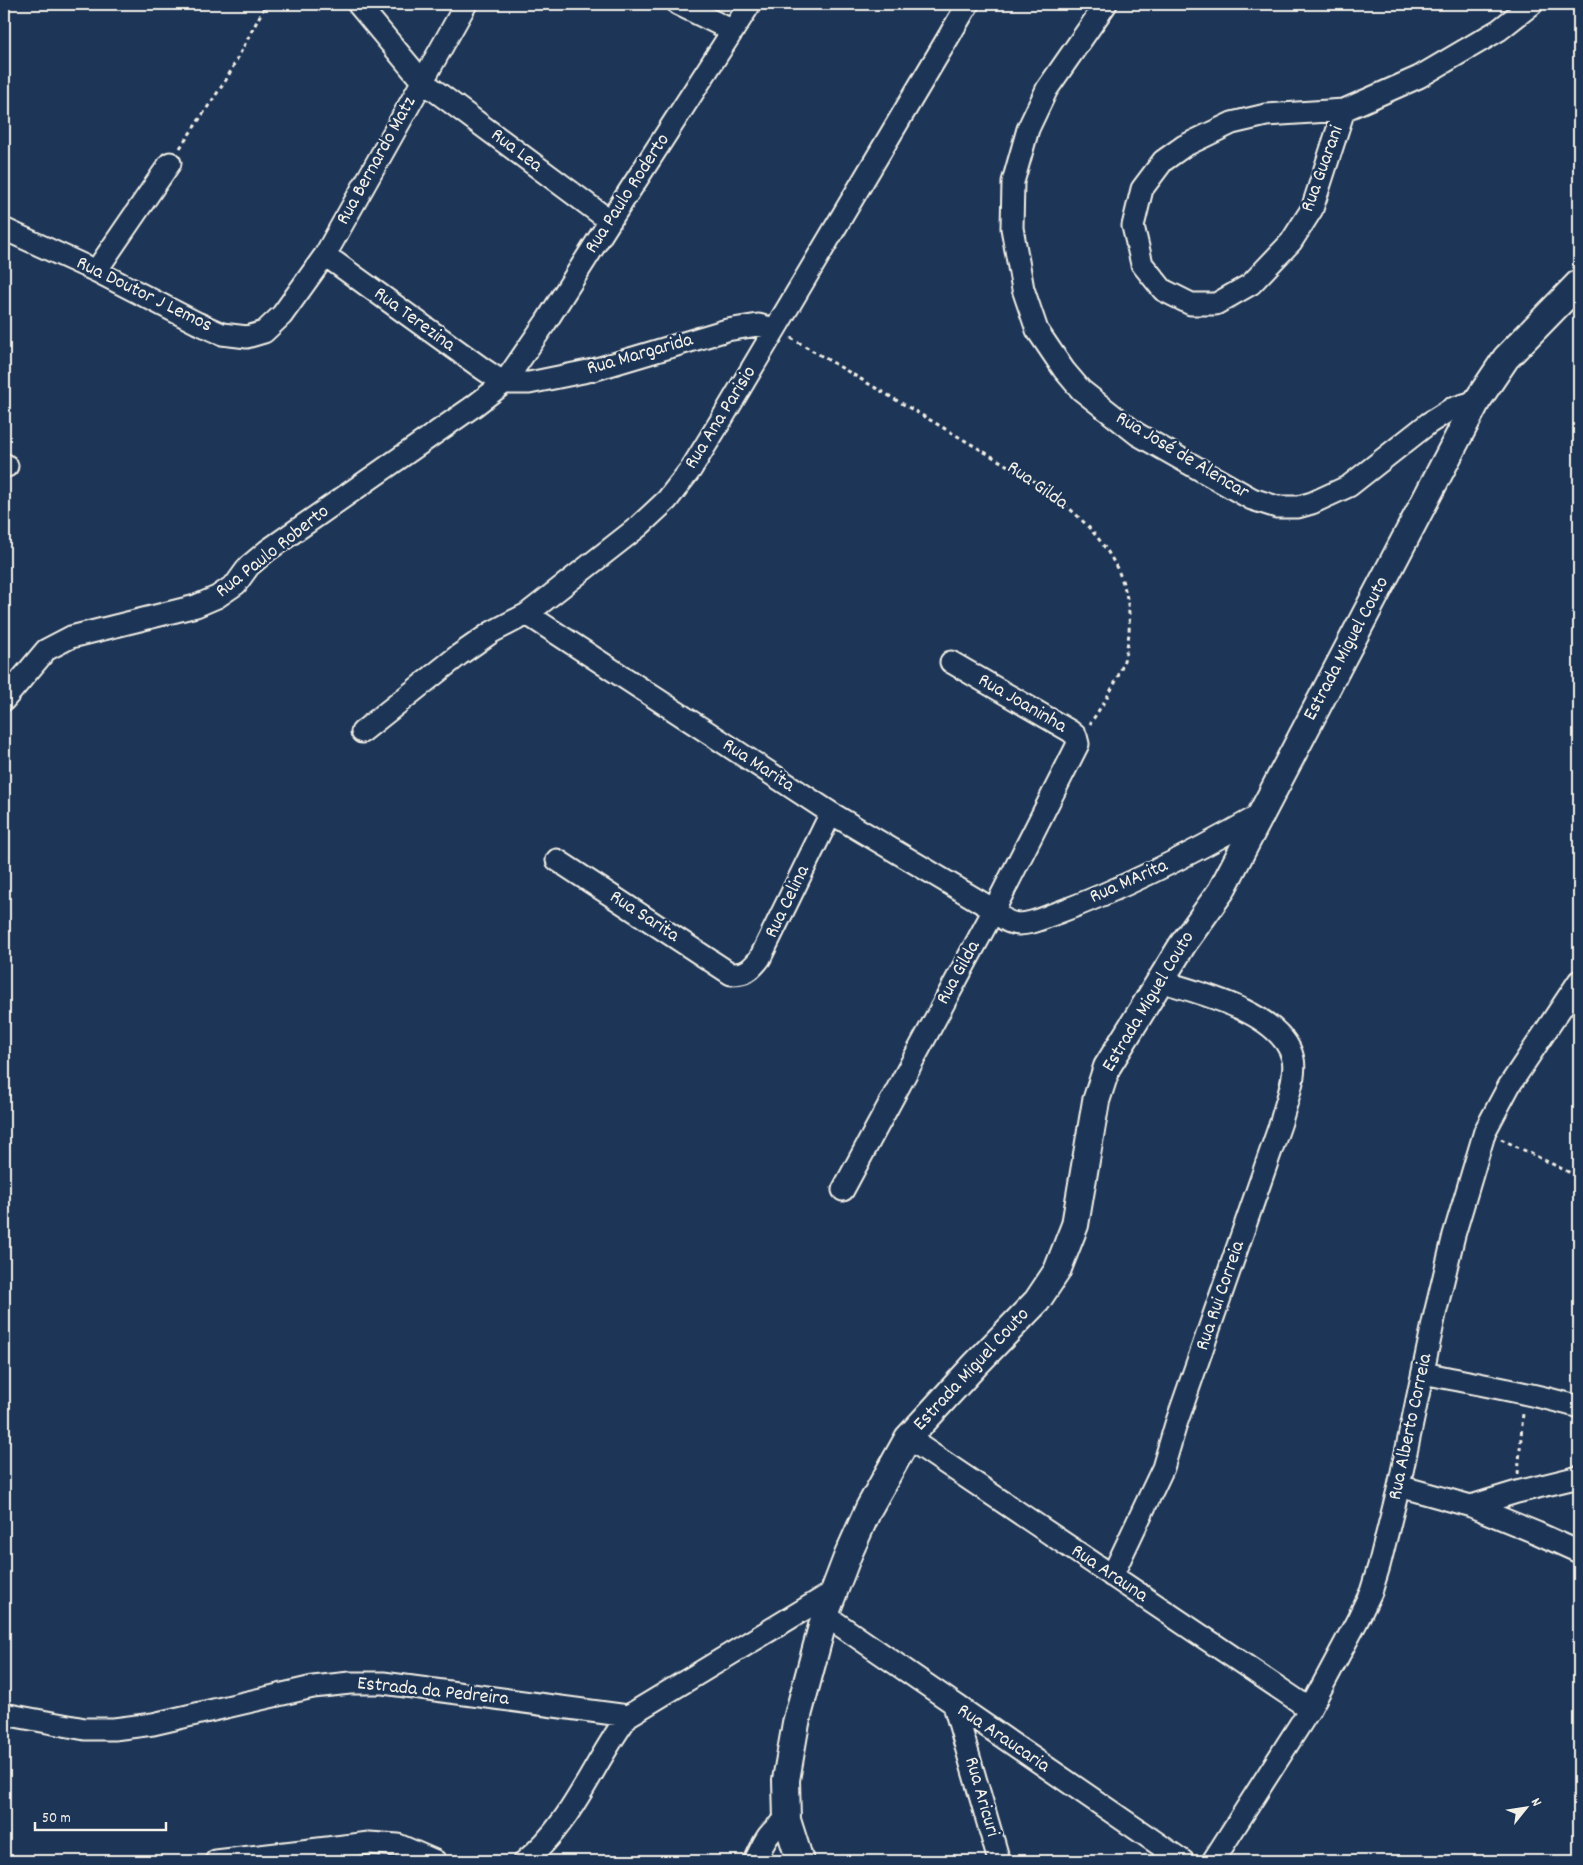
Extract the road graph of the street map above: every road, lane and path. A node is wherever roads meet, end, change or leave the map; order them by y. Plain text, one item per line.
1 (266, 4) edge
2 (358, 4) edge
3 (466, 4) edge
4 (678, 4) edge
5 (750, 4) edge
6 (968, 4) edge
7 (1106, 4) edge
8 (1532, 4) edge
9 (733, 31) junction
10 (422, 81) junction
11 (1344, 110) junction
12 (170, 163) joint
13 (610, 221) junction
14 (4, 229) edge
15 (325, 255) junction
16 (96, 272) junction
17 (1579, 283) edge
18 (282, 315) joint
19 (774, 329) junction
20 (504, 383) junction
21 (1477, 401) junction
22 (527, 614) junction
23 (951, 662) dead end
24 (4, 700) edge
25 (362, 732) dead end
26 (1076, 749) junction
27 (830, 813) junction
28 (1260, 815) junction
29 (557, 860) dead end
30 (994, 910) junction
31 (731, 974) joint
32 (1160, 981) junction
33 (1579, 981) edge
34 (1485, 1131) junction
35 (1579, 1177) edge
36 (843, 1190) dead end
37 (1424, 1373) junction
38 (1525, 1393) junction
39 (1579, 1407) edge
40 (908, 1438) junction
41 (1579, 1477) edge
42 (1399, 1486) junction
43 (1517, 1492) junction
44 (1471, 1506) junction
45 (1579, 1552) edge
46 (1112, 1576) junction
47 (829, 1604) junction
48 (954, 1705) junction
49 (1310, 1709) junction
50 (4, 1714) edge
51 (628, 1716) junction
52 (787, 1820) junction
53 (253, 1859) edge
54 (216, 1861) edge
55 (435, 1861) edge
56 (525, 1861) edge
57 (755, 1861) edge
58 (800, 1861) edge
59 (1000, 1861) edge
60 (1182, 1861) edge
61 (1213, 1861) edge

1 - 12 path
2 - 10 street, Rua Lea
3 - 10 street, Rua Bernardo Matz
4 - 9 street
5 - 9 street, Rua Paulo Roderto
6 - 19 street, Rua Ana Parisio
7 - 21 street, Rua José de Alencar
8 - 11 street, Rua Guarani
9 - 13 street, Rua Paulo Roderto
10 - 13 street, Rua Lea
10 - 15 street, Rua Bernardo Matz
11 - 11 street, Rua Guarani
12 - 16 street
13 - 20 street, Rua Paulo Roderto
14 - 16 street, Rua Doutor J Lemos
15 - 18 street, Rua Bernardo Matz
15 - 20 street, Rua Terezina
16 - 18 street, Rua Doutor J Lemos
17 - 21 street, Estrada Miguel Couto
19 - 20 street, Rua Margarida
19 - 22 street, Rua Ana Parisio
19 - 26 path, Rua Gilda
20 - 24 street, Rua Paulo Roberto
21 - 28 street, Estrada Miguel Couto
22 - 25 street, Rua Ana Parisio
22 - 27 street, Rua Marita
23 - 26 street, Rua Joaninha
26 - 30 street, Rua Gilda
27 - 30 street, Rua Marita
27 - 31 street, Rua Celina
28 - 30 street, Rua MArita
28 - 32 street, Estrada Miguel Couto
29 - 31 street, Rua Sarita
30 - 36 street, Rua Gilda
32 - 40 street, Estrada Miguel Couto
32 - 46 street, Rua Rui Correia
33 - 34 street, Rua Alberto Correia
34 - 35 path
34 - 37 street, Rua Alberto Correia
37 - 38 street
37 - 42 street, Rua Alberto Correia
38 - 39 street
38 - 43 path
40 - 46 street, Rua Arauna
40 - 47 street, Estrada Miguel Couto
41 - 43 street
42 - 44 street
42 - 49 street, Rua Alberto Correia
43 - 44 street
44 - 45 street
46 - 49 street, Rua Arauna
47 - 48 street, Rua Araucaria
47 - 51 street
47 - 52 street, Estrada Miguel Couto
48 - 59 street, Rua Aricuri
48 - 60 street, Rua Araucaria
49 - 61 street, Rua Alberto Correia
50 - 51 street, Estrada da Pedreira
51 - 56 street
52 - 57 street
52 - 58 street, Estrada Miguel Couto
53 - 54 street
53 - 55 street

